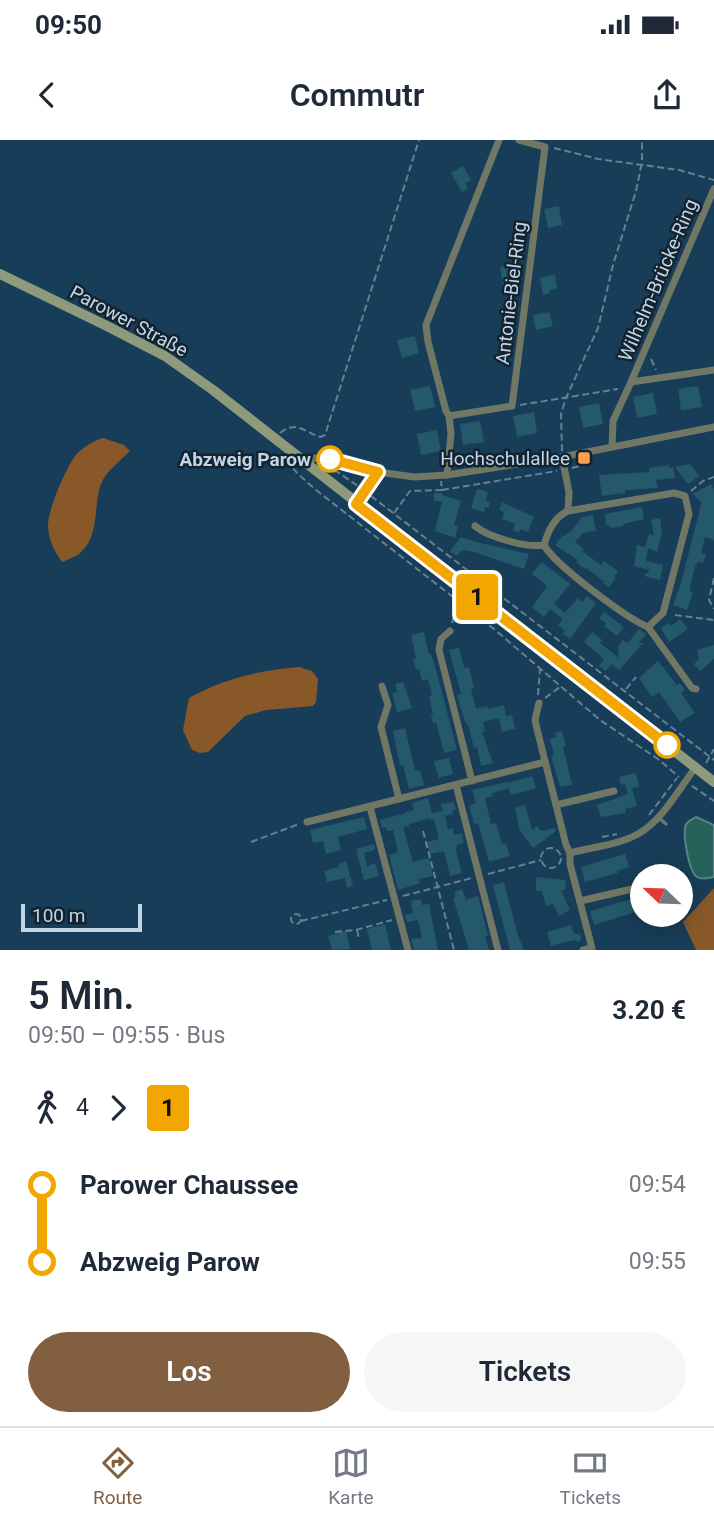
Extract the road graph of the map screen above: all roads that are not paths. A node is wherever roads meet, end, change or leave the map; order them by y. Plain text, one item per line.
1 (499, 140) edge
2 (519, 140) edge
3 (714, 189) edge
4 (0, 274) edge
5 (714, 370) edge
6 (631, 382) junction
7 (449, 416) junction
8 (714, 427) edge
9 (612, 447) junction
10 (562, 453) junction
11 (302, 460) junction
12 (378, 472) junction
13 (445, 475) junction
14 (356, 504) junction
15 (568, 511) junction
16 (475, 526) dead end
17 (544, 545) junction
18 (648, 627) junction
19 (450, 631) road end
20 (382, 686) dead end
21 (696, 689) dead end
22 (539, 703) road end
23 (545, 762) junction
24 (695, 768) junction
25 (472, 780) junction
26 (714, 782) edge
27 (456, 785) junction
28 (614, 790) dead end
29 (400, 799) junction
30 (556, 805) junction
31 (370, 807) junction
32 (657, 817) junction
33 (307, 822) road end
34 (666, 824) dead end
35 (570, 853) junction
36 (630, 889) edge
37 (580, 901) junction
38 (592, 949) edge
39 (408, 950) edge
40 (498, 950) edge
41 (583, 950) edge

1 - 7 street
2 - 7 street, Antonie-Biel-Ring
3 - 6 street, Wilhelm-Brücke-Ring
4 - 11 street, Parower Straße
5 - 6 street, Wilhelm-Brücke-Ring
6 - 9 street, Wilhelm-Brücke-Ring
7 - 13 street
8 - 9 street
9 - 10 street
10 - 13 street
10 - 15 street
11 - 12 street
11 - 14 street, Parower Straße
12 - 13 street
12 - 14 street
14 - 24 street, Parower Straße
15 - 17 street
15 - 18 street
16 - 17 street
17 - 18 street
18 - 21 street
19 - 25 street
20 - 29 street
22 - 23 street
23 - 25 street
23 - 30 street
24 - 26 street, Parower Straße
24 - 32 street
25 - 27 street
27 - 29 street
27 - 40 street
28 - 30 street
29 - 31 street
30 - 35 street
31 - 33 street
31 - 39 street
32 - 34 lane
32 - 35 street
35 - 37 street
36 - 37 street
37 - 38 street
38 - 41 street

